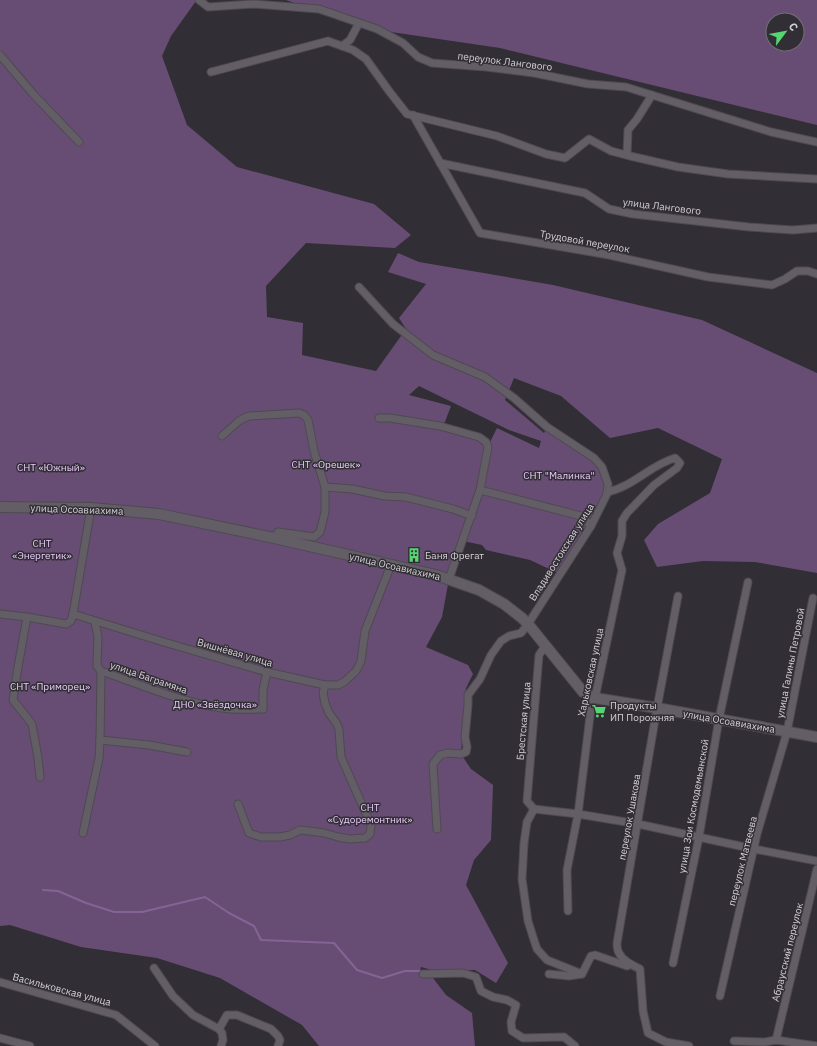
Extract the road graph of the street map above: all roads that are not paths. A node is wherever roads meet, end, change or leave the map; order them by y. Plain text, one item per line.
1 (199, 0) edge
2 (359, 23) junction
3 (342, 46) junction
4 (0, 56) edge
5 (211, 72) dead end
6 (652, 95) junction
7 (413, 115) junction
8 (80, 142) dead end
9 (817, 142) edge
10 (627, 155) junction
11 (440, 163) junction
12 (817, 179) edge
13 (817, 228) edge
14 (817, 274) edge
15 (359, 286) dead end
16 (379, 418) dead end
17 (222, 436) dead end
18 (325, 487) junction
19 (480, 490) junction
20 (607, 492) junction
21 (0, 507) edge
22 (91, 508) junction
23 (472, 516) junction
24 (591, 526) junction
25 (274, 538) junction
26 (391, 565) junction
27 (449, 579) junction
28 (748, 582) dead end
29 (678, 596) dead end
30 (813, 598) dead end
31 (0, 614) edge
32 (73, 614) junction
33 (27, 617) junction
34 (95, 622) junction
35 (528, 624) junction
36 (546, 645) junction
37 (101, 671) junction
38 (267, 672) junction
39 (325, 685) junction
40 (595, 698) junction
41 (657, 708) junction
42 (719, 719) junction
43 (787, 732) junction
44 (817, 737) edge
45 (100, 740) junction
46 (187, 752) dead end
47 (40, 777) dead end
48 (238, 804) dead end
49 (534, 809) junction
50 (578, 814) junction
51 (638, 824) junction
52 (437, 829) dead end
53 (83, 833) dead end
54 (699, 837) junction
55 (754, 849) junction
56 (817, 861) edge
57 (817, 868) edge
58 (568, 911) dead end
59 (673, 963) dead end
60 (630, 964) junction
61 (154, 968) dead end
62 (423, 974) dead end
63 (549, 974) dead end
64 (582, 974) junction
65 (0, 982) edge
66 (720, 996) dead end
67 (218, 1029) junction
68 (0, 1038) edge
69 (734, 1040) dead end
70 (776, 1040) junction
71 (30, 1046) edge
72 (156, 1046) edge
73 (221, 1046) edge
74 (278, 1046) edge
75 (575, 1046) edge
76 (689, 1046) edge
77 (817, 1046) edge

1 - 2 street, переулок Лангового
2 - 3 street
2 - 6 street, переулок Лангового
3 - 5 street
3 - 7 street
4 - 8 street
6 - 9 street, переулок Лангового
6 - 10 street
7 - 10 street
7 - 11 street, Трудовой переулок
10 - 12 street
11 - 13 street, улица Лангового
11 - 14 street, Трудовой переулок
15 - 20 street
16 - 19 street
17 - 18 street
18 - 23 street
18 - 25 street
19 - 23 street
19 - 24 street
20 - 24 street, Владивостокская улица
20 - 40 street, Харьковская улица
21 - 22 street, улица Осоавиахима
22 - 25 street, улица Осоавиахима
22 - 32 street
23 - 27 street
24 - 35 street, Владивостокская улица
25 - 26 street, улица Осоавиахима
26 - 27 street, улица Осоавиахима
26 - 39 street, Вишнёвая улица
27 - 35 street, улица Осоавиахима
28 - 42 street, улица Зои Космодемьянской
29 - 41 street, переулок Ушакова
30 - 43 street, улица Галины Петровой
31 - 33 street
32 - 33 street
32 - 34 street, Вишнёвая улица
33 - 47 street
34 - 37 street
34 - 38 street, Вишнёвая улица
35 - 36 street, улица Осоавиахима
35 - 52 street, Владивостокская улица
36 - 40 street, улица Осоавиахима
36 - 49 street, Брестская улица
37 - 38 street, улица Баграмяна
37 - 45 street
38 - 39 street, Вишнёвая улица
39 - 48 street
40 - 41 street, улица Осоавиахима
40 - 50 street, Харьковская улица
41 - 42 street, улица Осоавиахима
41 - 51 street, переулок Ушакова
42 - 43 street, улица Осоавиахима
42 - 54 street, улица Зои Космодемьянской
43 - 44 street, улица Осоавиахима
43 - 55 street, переулок Матвеева
45 - 46 street
45 - 53 street
49 - 50 street
49 - 64 street
50 - 51 street
50 - 58 street, Харьковская улица
51 - 54 street
51 - 60 street, переулок Ушакова
54 - 55 street
54 - 59 street, улица Зои Космодемьянской
55 - 56 street
55 - 66 street, переулок Матвеева
57 - 70 street, Абраусский переулок
60 - 64 street
60 - 76 street, переулок Ушакова
61 - 67 street
62 - 75 street
63 - 64 street
65 - 72 street, Васильковская улица
67 - 73 street
67 - 74 street
68 - 71 street
69 - 70 street
70 - 77 street

